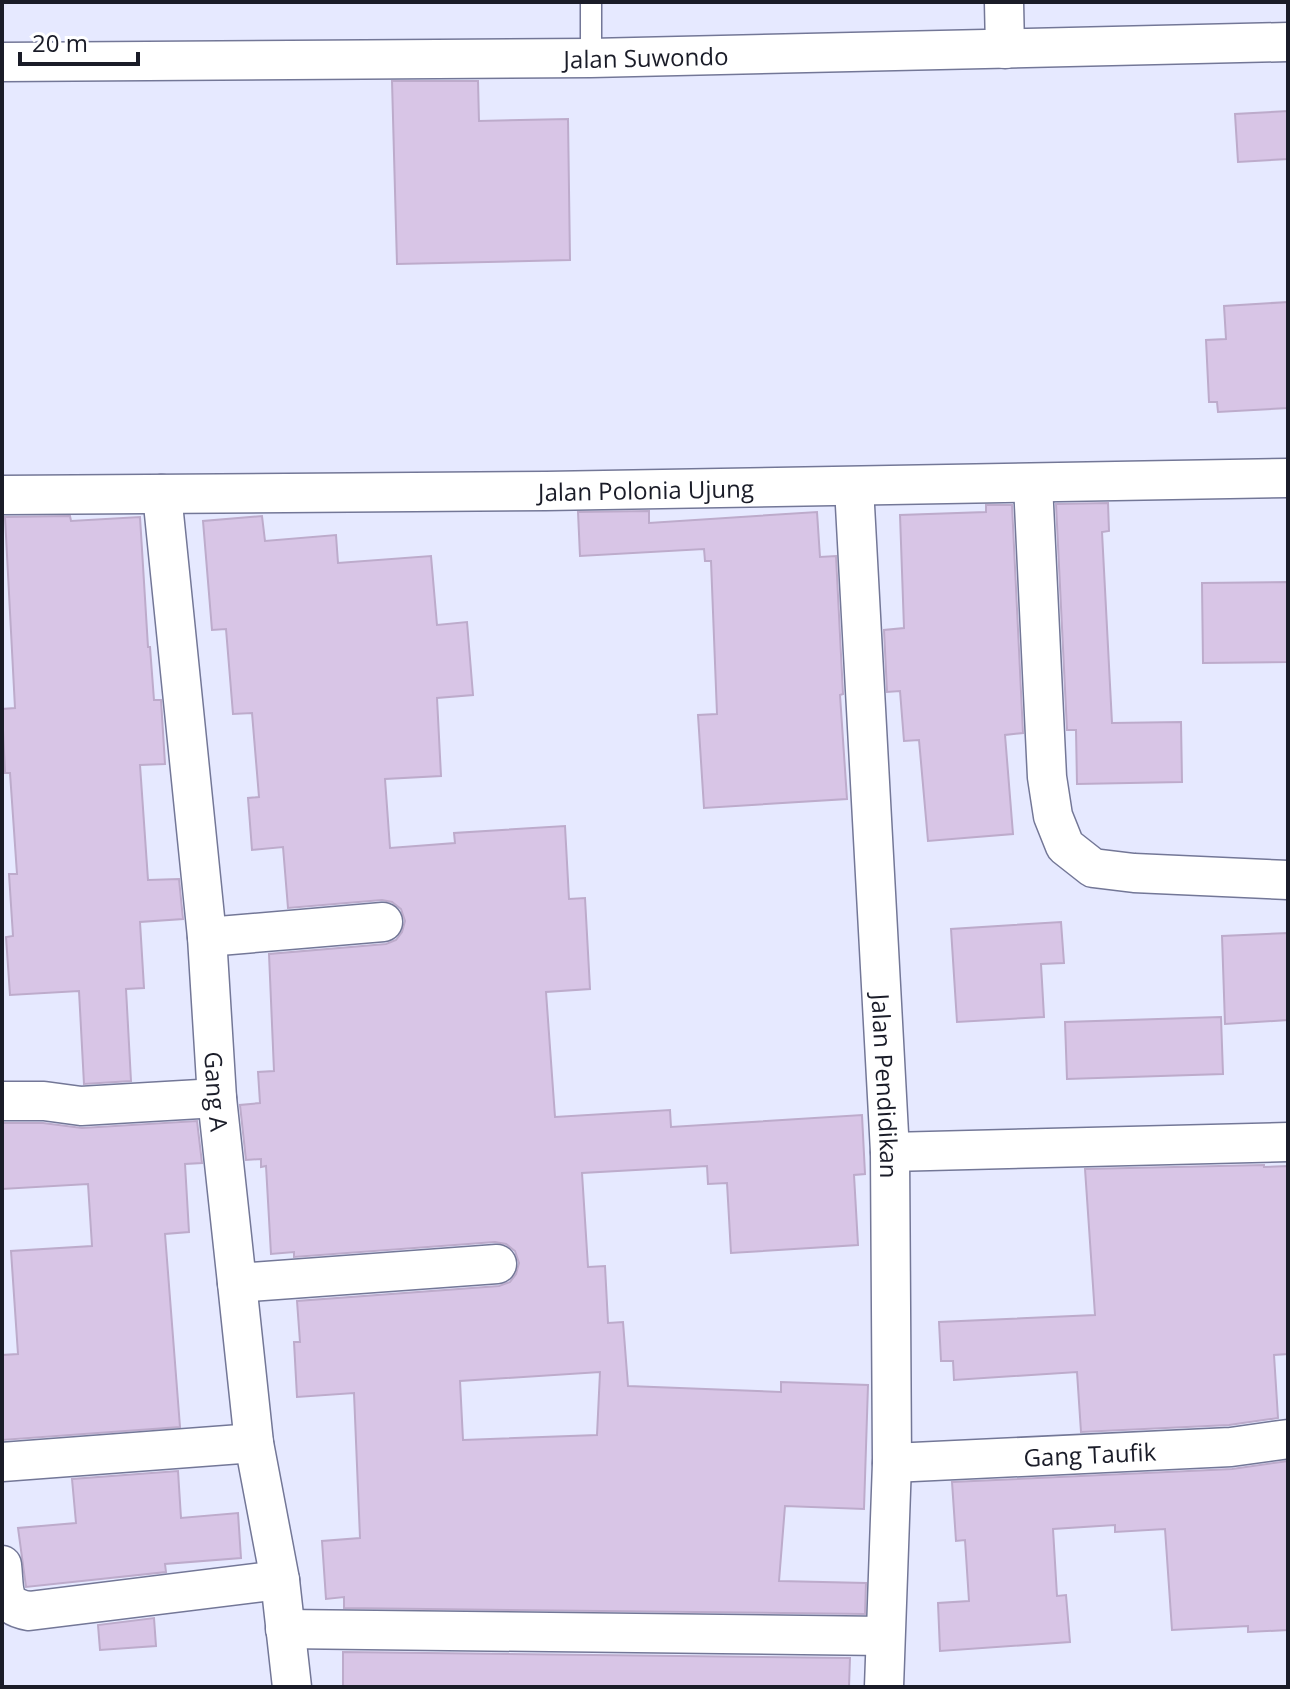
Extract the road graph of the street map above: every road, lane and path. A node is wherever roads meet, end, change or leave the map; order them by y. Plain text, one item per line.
1 (591, 2) edge
2 (1004, 2) edge
3 (1288, 42) edge
4 (1005, 49) junction
5 (591, 58) junction
6 (2, 62) edge
7 (1288, 478) edge
8 (1033, 484) junction
9 (854, 487) junction
10 (162, 494) junction
11 (2, 495) edge
12 (1288, 880) edge
13 (383, 922) dead end
14 (207, 937) junction
15 (217, 1098) junction
16 (2, 1101) edge
17 (1288, 1142) edge
18 (890, 1152) junction
19 (497, 1264) dead end
20 (237, 1283) junction
21 (1288, 1439) edge
22 (254, 1443) junction
23 (2, 1462) edge
24 (892, 1463) junction
25 (2, 1565) edge
26 (280, 1580) junction
27 (285, 1629) junction
28 (885, 1636) junction
29 (292, 1687) edge
30 (884, 1687) edge

1 - 5 lane
2 - 4 street
3 - 4 street, Jalan Suwondo
4 - 5 street, Jalan Suwondo
5 - 6 street, Jalan Suwondo
7 - 8 street, Jalan Polonia Ujung
8 - 9 street, Jalan Polonia Ujung
8 - 12 street
9 - 10 street, Jalan Polonia Ujung
9 - 18 street, Jalan Pendidikan
10 - 11 street, Jalan Polonia Ujung
10 - 14 street, Gang A
13 - 14 street
14 - 15 street, Gang A
15 - 16 street
15 - 20 street, Gang A
17 - 18 street
18 - 24 street, Jalan Pendidikan
19 - 20 street
20 - 22 street, Gang A
21 - 24 street, Gang Taufik
22 - 23 street
22 - 26 street, Gang A
24 - 28 street, Jalan Pendidikan
25 - 26 street
26 - 27 street, Gang A
27 - 28 street
27 - 29 street, Gang A
28 - 30 street, Jalan Pendidikan

